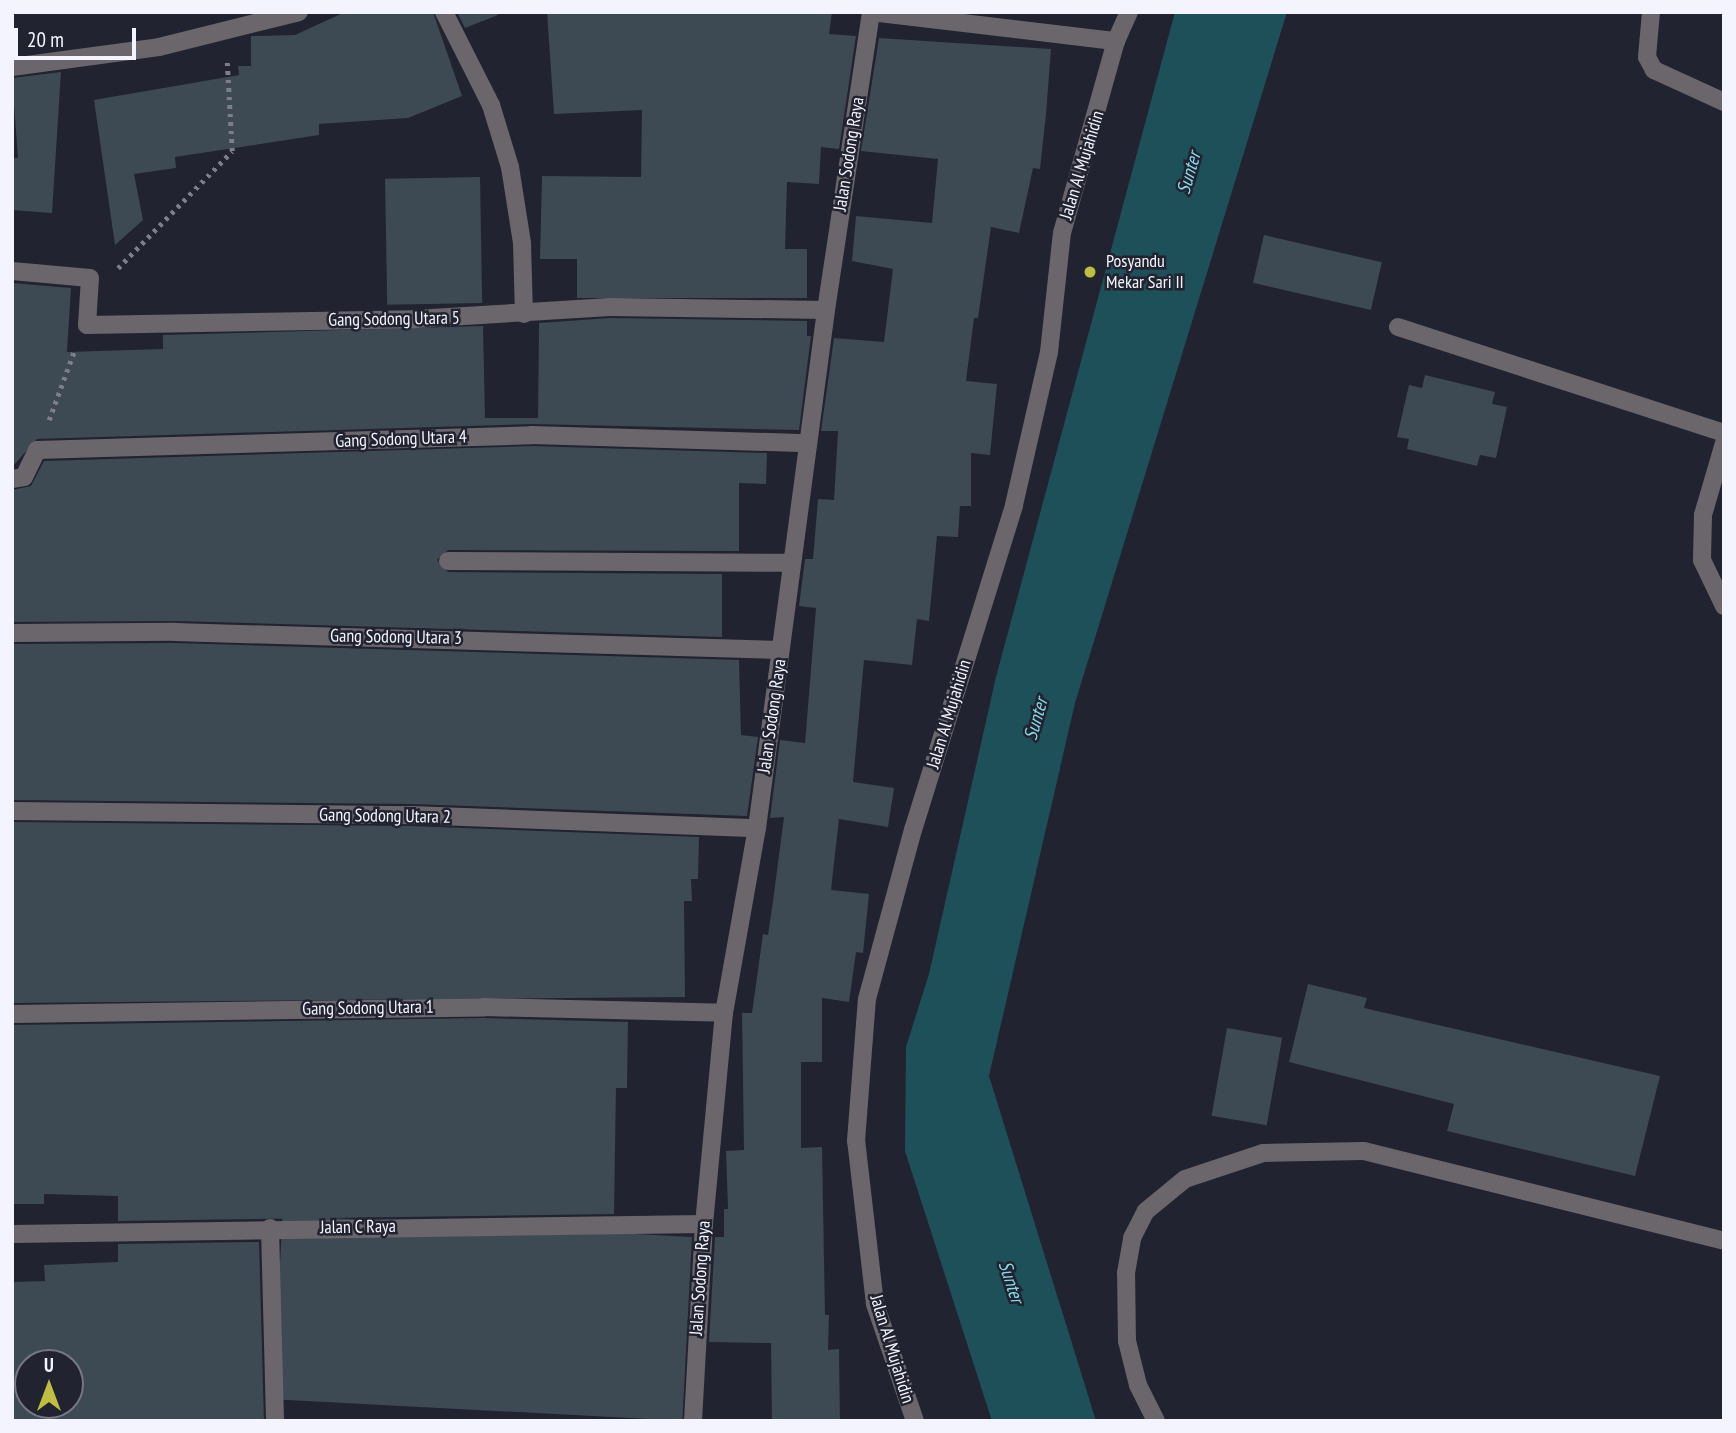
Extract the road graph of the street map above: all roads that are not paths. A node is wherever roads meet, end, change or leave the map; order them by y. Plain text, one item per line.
1 (299, 12) edge
2 (444, 12) edge
3 (871, 12) edge
4 (1129, 12) edge
5 (1651, 12) edge
6 (1115, 41) junction
7 (12, 67) edge
8 (1724, 102) edge
9 (12, 271) edge
10 (826, 310) junction
11 (524, 314) junction
12 (1398, 327) dead end
13 (1724, 433) edge
14 (807, 443) junction
15 (1724, 443) edge
16 (12, 479) edge
17 (448, 561) dead end
18 (792, 563) junction
19 (1724, 607) edge
20 (12, 633) edge
21 (780, 650) junction
22 (12, 811) edge
23 (757, 828) junction
24 (724, 1013) junction
25 (12, 1014) edge
26 (704, 1224) junction
27 (270, 1227) junction
28 (12, 1234) edge
29 (1724, 1241) edge
30 (275, 1421) edge
31 (693, 1421) edge
32 (915, 1421) edge
33 (1156, 1421) edge

1 - 7 street
2 - 11 street
3 - 6 street
3 - 10 street, Jalan Sodong Raya
4 - 6 street, Jalan Al Mujahidin
5 - 8 street
6 - 32 street, Jalan Al Mujahidin
9 - 11 street, Gang Sodong Utara 5
10 - 11 street, Gang Sodong Utara 5
10 - 14 street, Jalan Sodong Raya
12 - 13 street
14 - 16 street, Gang Sodong Utara 4
14 - 18 street, Jalan Sodong Raya
15 - 19 street
17 - 18 street
18 - 21 street, Jalan Sodong Raya
20 - 21 street, Gang Sodong Utara 3
21 - 23 street, Jalan Sodong Raya
22 - 23 street, Gang Sodong Utara 2
23 - 24 street, Jalan Sodong Raya
24 - 25 street, Gang Sodong Utara 1
24 - 26 street, Jalan Sodong Raya
26 - 27 street, Jalan C Raya
26 - 31 street, Jalan Sodong Raya
27 - 28 street, Jalan C Raya
27 - 30 street
29 - 33 street

